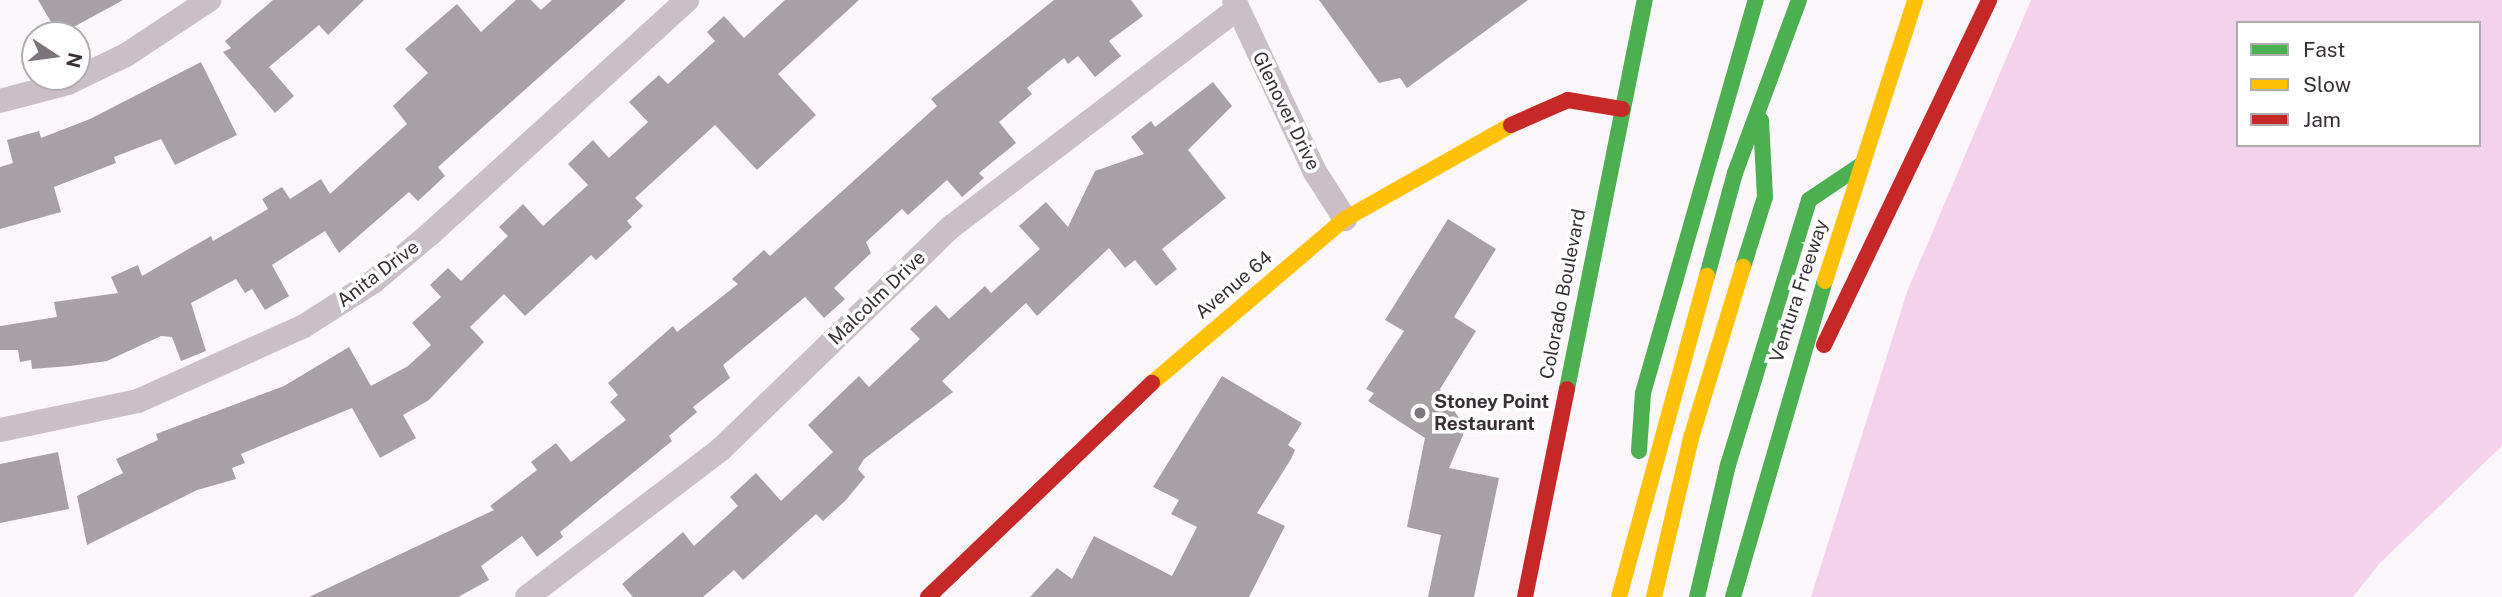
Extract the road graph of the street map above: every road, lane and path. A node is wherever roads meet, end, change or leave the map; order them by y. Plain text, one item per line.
1 (209, 0) edge
2 (687, 0) edge
3 (1645, 0) edge
4 (1756, 0) edge
5 (1799, 0) edge
6 (1915, 0) edge
7 (1989, 0) edge
8 (1235, 5) edge
9 (0, 101) edge
10 (1760, 104) junction
11 (1622, 109) junction
12 (1861, 165) junction
13 (1345, 219) junction
14 (0, 430) edge
15 (1769, 457) junction
16 (1633, 533) junction
17 (527, 597) edge
18 (928, 597) edge
19 (1525, 597) edge
20 (1619, 597) edge
21 (1654, 597) edge
22 (1697, 597) edge
23 (1733, 597) edge

1 - 9 street
2 - 14 street, Anita Drive
3 - 11 main road, Colorado Boulevard
4 - 16 main road
5 - 10 main road
6 - 12 main road, Ventura Freeway
7 - 15 main road
8 - 13 street, Glenover Drive
8 - 17 street, Malcolm Drive
10 - 16 main road
10 - 21 main road
11 - 13 main road, Avenue 64
11 - 19 main road, Colorado Boulevard
12 - 15 main road, Ventura Freeway
12 - 22 main road
13 - 18 main road, Avenue 64
15 - 23 main road, Ventura Freeway
16 - 20 main road

